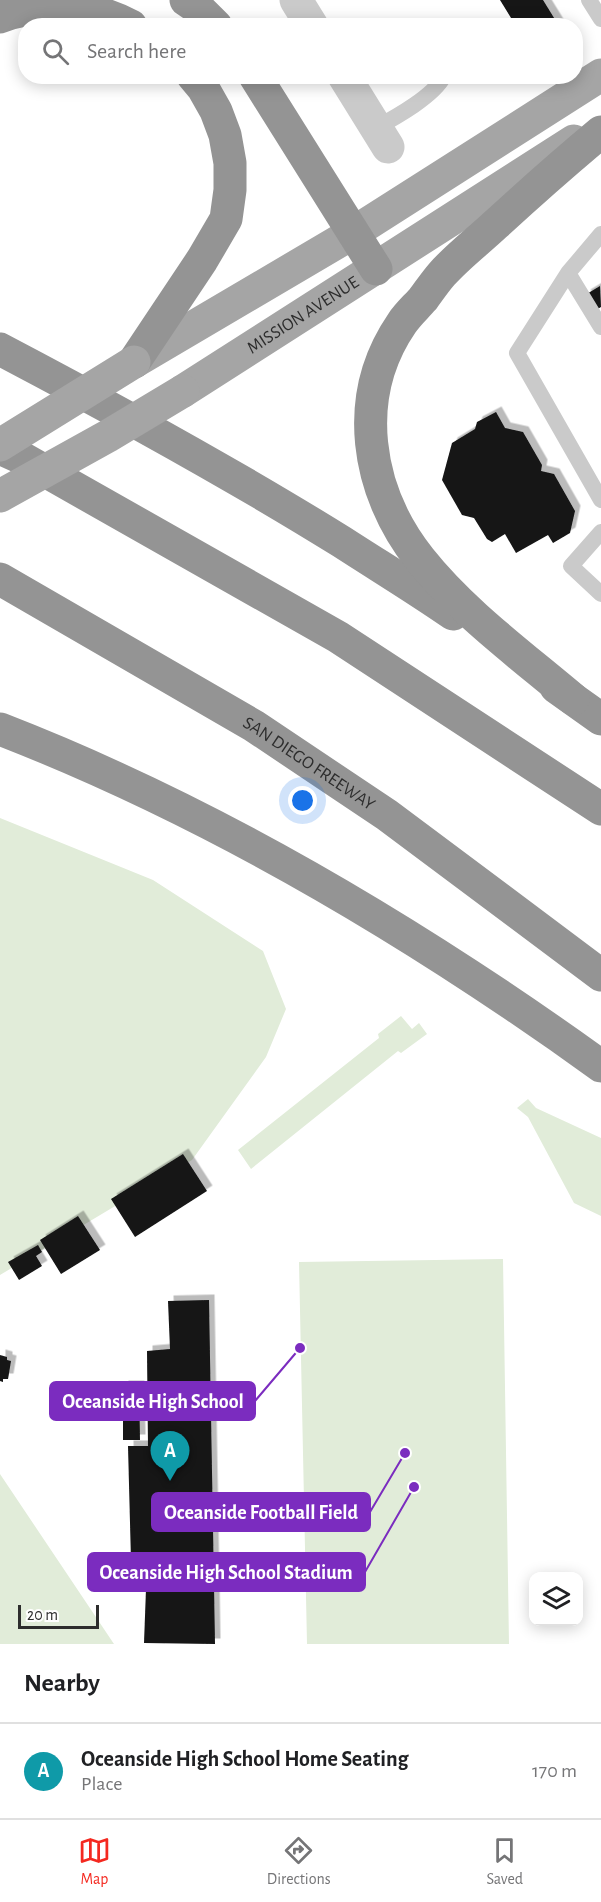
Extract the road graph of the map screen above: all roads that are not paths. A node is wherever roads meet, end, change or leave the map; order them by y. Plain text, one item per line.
1 (186, 0) edge
2 (296, 0) edge
3 (589, 0) edge
4 (0, 17) edge
5 (110, 18) edge
6 (208, 18) edge
7 (307, 18) edge
8 (601, 19) edge
9 (601, 75) edge
10 (200, 84) edge
11 (260, 84) edge
12 (349, 84) edge
13 (440, 84) edge
14 (601, 124) edge
15 (601, 132) edge
16 (382, 138) joint
17 (352, 233) junction
18 (601, 234) edge
19 (376, 269) junction
20 (568, 273) junction
21 (601, 327) edge
22 (0, 349) edge
23 (134, 362) junction
24 (0, 446) edge
25 (0, 496) edge
26 (601, 500) edge
27 (601, 532) edge
28 (0, 579) edge
29 (601, 594) edge
30 (573, 699) junction
31 (601, 719) edge
32 (0, 729) edge
33 (601, 809) edge
34 (601, 975) edge
35 (601, 1066) edge

1 - 6 highway
2 - 7 street
3 - 8 lane
4 - 5 highway
9 - 17 main road
10 - 23 highway
11 - 17 highway
12 - 16 street
13 - 16 lane
14 - 19 main road, MISSION AVENUE
15 - 30 highway
17 - 19 highway
17 - 23 main road
18 - 20 lane
19 - 25 main road, MISSION AVENUE, bridge
20 - 21 lane
20 - 26 lane
22 - 30 highway
23 - 24 main road, bridge
24 - 33 highway
27 - 29 lane
28 - 34 highway, SAN DIEGO FREEWAY
30 - 31 highway
32 - 35 highway

